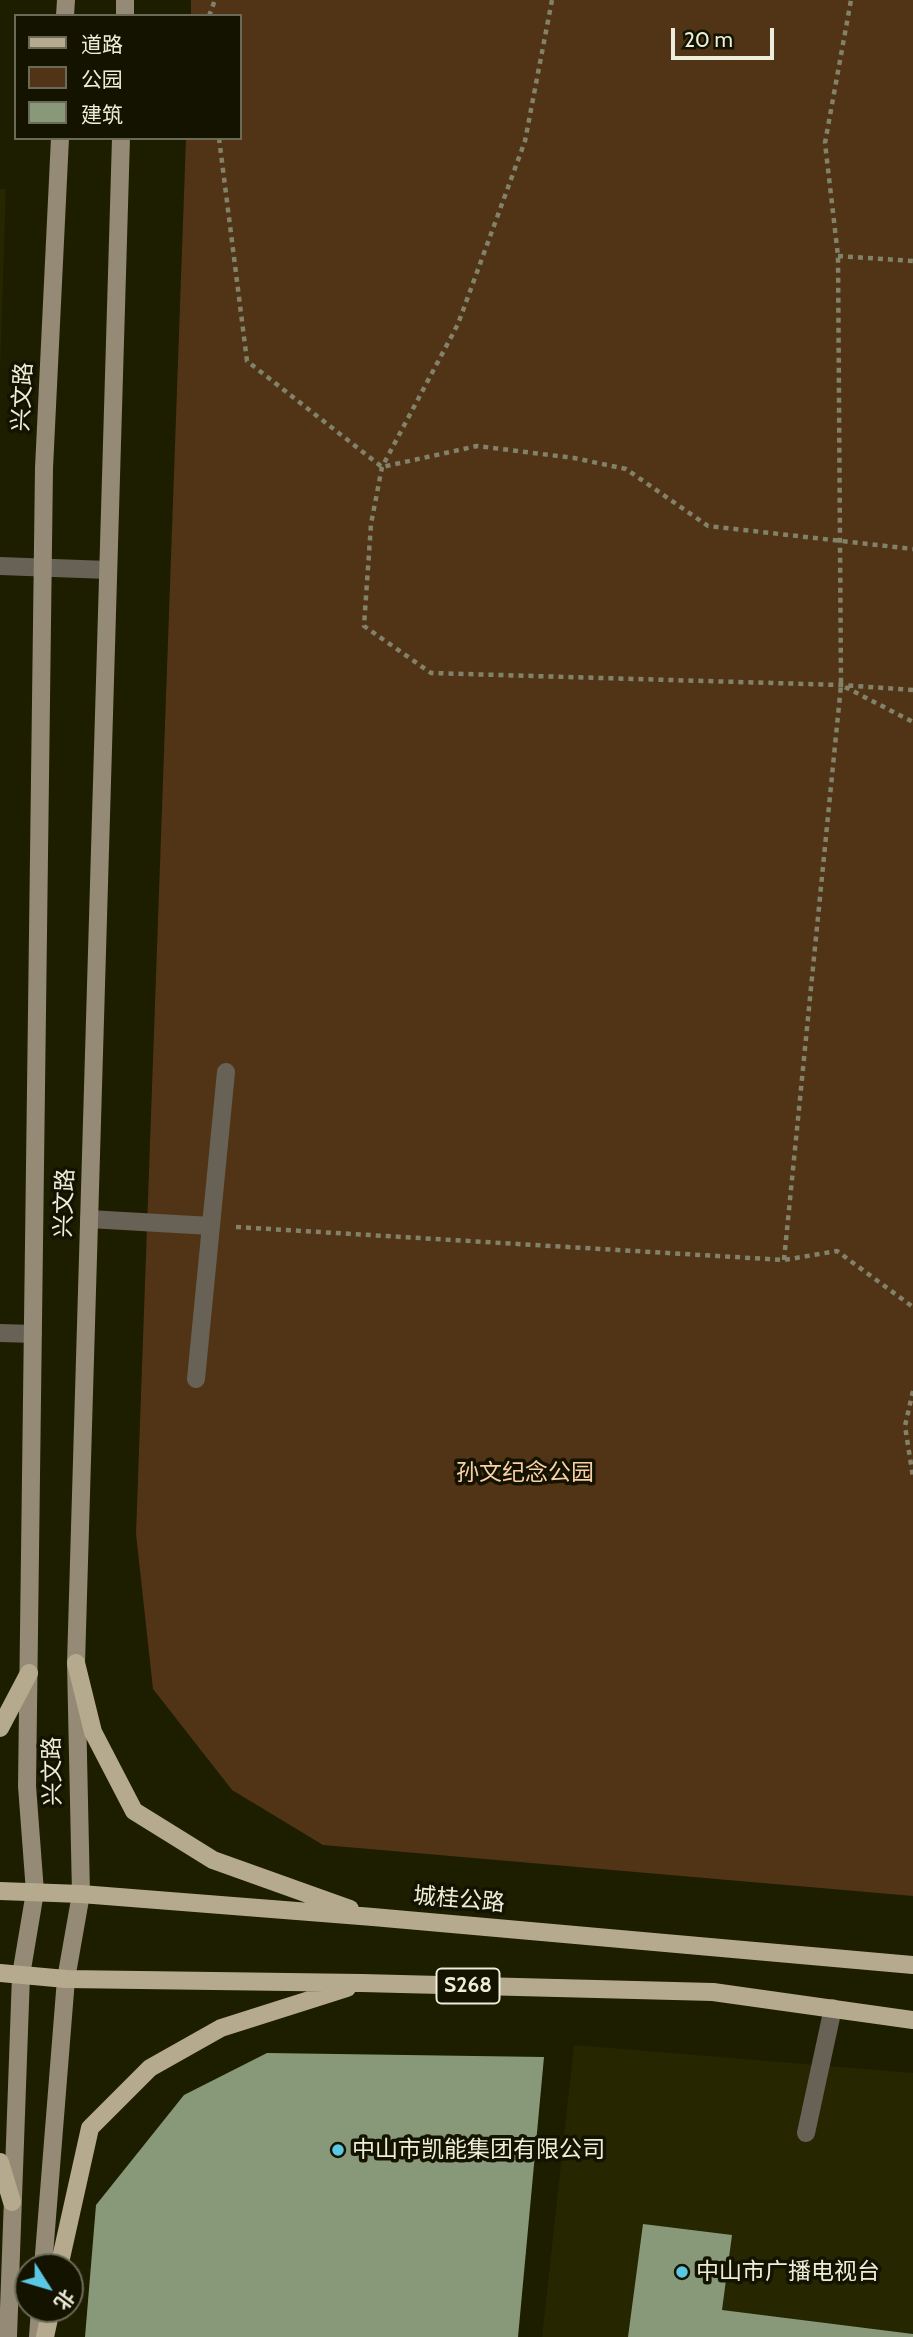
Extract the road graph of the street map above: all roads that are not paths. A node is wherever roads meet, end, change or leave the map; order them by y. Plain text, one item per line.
1 (60, 140) edge
2 (121, 140) edge
3 (0, 566) edge
4 (43, 568) junction
5 (108, 570) junction
6 (226, 1072) dead end
7 (89, 1219) junction
8 (211, 1226) junction
9 (0, 1334) edge
10 (33, 1334) junction
11 (196, 1379) dead end
12 (76, 1663) junction
13 (29, 1673) junction
14 (0, 1728) edge
15 (0, 1891) edge
16 (35, 1892) junction
17 (81, 1894) junction
18 (373, 1917) junction
19 (913, 1965) edge
20 (0, 1973) edge
21 (21, 1975) junction
22 (66, 1979) junction
23 (362, 1983) junction
24 (833, 2008) junction
25 (913, 2020) edge
26 (806, 2133) dead end
27 (0, 2162) edge
28 (12, 2202) junction
29 (44, 2253) edge
30 (62, 2253) edge
31 (8, 2337) edge

1 - 4 main road, 兴文路
2 - 5 main road, 兴文路
3 - 4 street
4 - 5 street
4 - 10 main road, 兴文路
5 - 7 main road, 兴文路
6 - 8 street
7 - 8 street
7 - 12 main road, 兴文路
8 - 11 street
9 - 10 street
10 - 13 main road, 兴文路
12 - 17 main road, 兴文路
12 - 18 main road
13 - 14 main road
13 - 16 main road, 兴文路
15 - 16 main road, 城桂公路
16 - 17 main road, 城桂公路
16 - 21 main road, 兴文路
17 - 18 main road, 城桂公路
17 - 22 main road, 兴文路
18 - 19 main road, 城桂公路
20 - 21 main road, S268
21 - 22 main road, S268
21 - 28 main road, 兴文路
22 - 23 main road, S268
22 - 29 main road, 兴文路
23 - 24 main road, S268
23 - 30 main road
24 - 25 main road, S268
24 - 26 street
27 - 28 main road
28 - 31 main road, 兴文路

